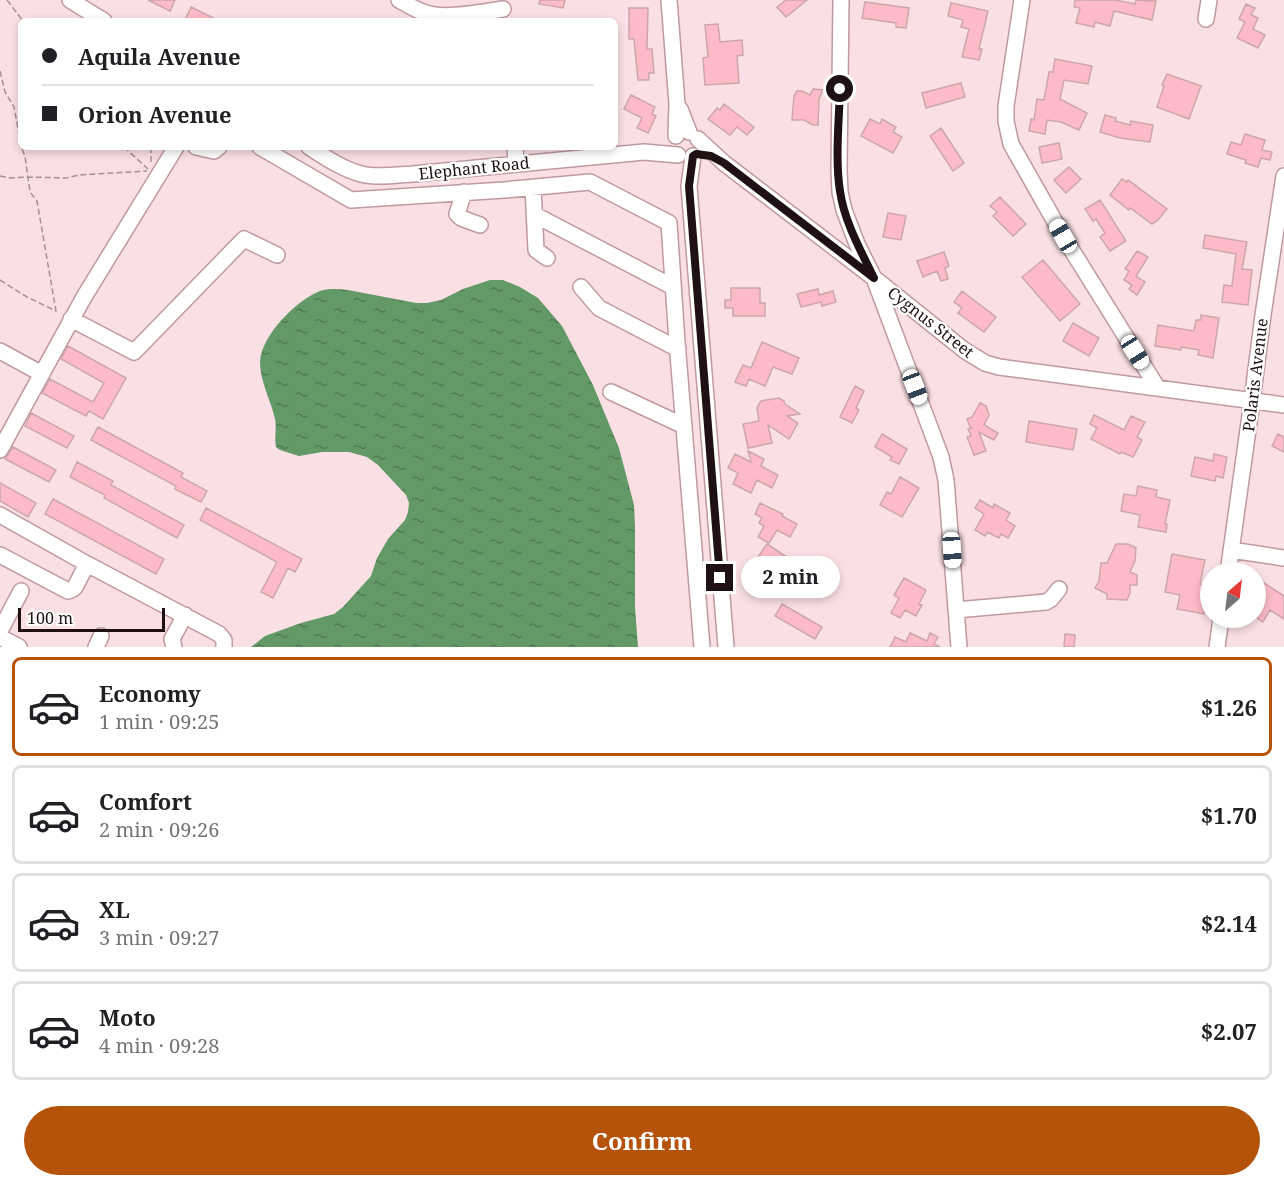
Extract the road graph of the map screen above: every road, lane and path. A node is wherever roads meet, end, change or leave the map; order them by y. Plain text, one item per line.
1 (7, 0) edge
2 (70, 0) edge
3 (399, 0) edge
4 (669, 0) edge
5 (841, 0) edge
6 (1022, 0) edge
7 (1209, 0) edge
8 (503, 10) edge
9 (20, 18) edge
10 (99, 18) edge
11 (1206, 19) dead end
12 (0, 71) edge
13 (18, 129) edge
14 (685, 146) junction
15 (23, 150) edge
16 (127, 150) edge
17 (150, 150) edge
18 (174, 150) edge
19 (265, 150) edge
20 (314, 150) edge
21 (515, 150) edge
22 (516, 163) junction
23 (151, 171) junction
24 (0, 176) edge
25 (28, 177) junction
26 (1284, 177) edge
27 (534, 187) junction
28 (464, 192) junction
29 (535, 214) junction
30 (480, 225) dead end
31 (277, 255) dead end
32 (547, 258) dead end
33 (874, 278) junction
34 (0, 280) edge
35 (581, 287) dead end
36 (673, 287) junction
37 (71, 319) junction
38 (678, 349) junction
39 (0, 351) edge
40 (42, 374) junction
41 (1157, 387) junction
42 (610, 392) dead end
43 (1252, 401) junction
44 (1284, 405) edge
45 (6, 424) edge
46 (684, 426) junction
47 (0, 450) edge
48 (0, 515) edge
49 (1231, 550) junction
50 (0, 555) edge
51 (1284, 558) edge
52 (1229, 562) edge
53 (87, 564) junction
54 (1059, 589) dead end
55 (21, 591) dead end
56 (956, 610) junction
57 (185, 615) junction
58 (1219, 628) edge
59 (0, 631) edge
60 (0, 637) edge
61 (19, 647) edge
62 (174, 647) edge
63 (224, 647) edge
64 (702, 647) edge
65 (726, 647) edge
66 (959, 647) edge
67 (1216, 647) edge

1 - 9 path
2 - 10 street
3 - 8 street
4 - 14 street
5 - 33 street
6 - 41 street
7 - 11 street
12 - 13 path
14 - 22 street, Elephant Road
14 - 33 street, Cygnus Street
14 - 65 street
15 - 25 path
16 - 23 path
17 - 23 path
18 - 37 street
19 - 28 street
20 - 22 street, Elephant Road
21 - 22 street
23 - 25 path
24 - 25 path
25 - 34 path
26 - 43 street, Polaris Avenue
27 - 28 street
27 - 29 street
27 - 36 street
28 - 30 street
29 - 32 street
29 - 36 street
31 - 37 street
33 - 41 street, Cygnus Street
33 - 56 street
35 - 38 street
36 - 38 street
37 - 40 street
38 - 46 street
39 - 40 street
40 - 45 street
41 - 43 street, Cygnus Street
42 - 46 street
43 - 44 street, Cygnus Street
43 - 49 street, Polaris Avenue
45 - 47 street
46 - 64 street
48 - 53 street
49 - 51 street
49 - 52 street, Polaris Avenue
50 - 53 street
53 - 57 street
54 - 56 street
55 - 59 street
56 - 66 street
57 - 62 street
57 - 63 street
58 - 67 street
60 - 61 street

